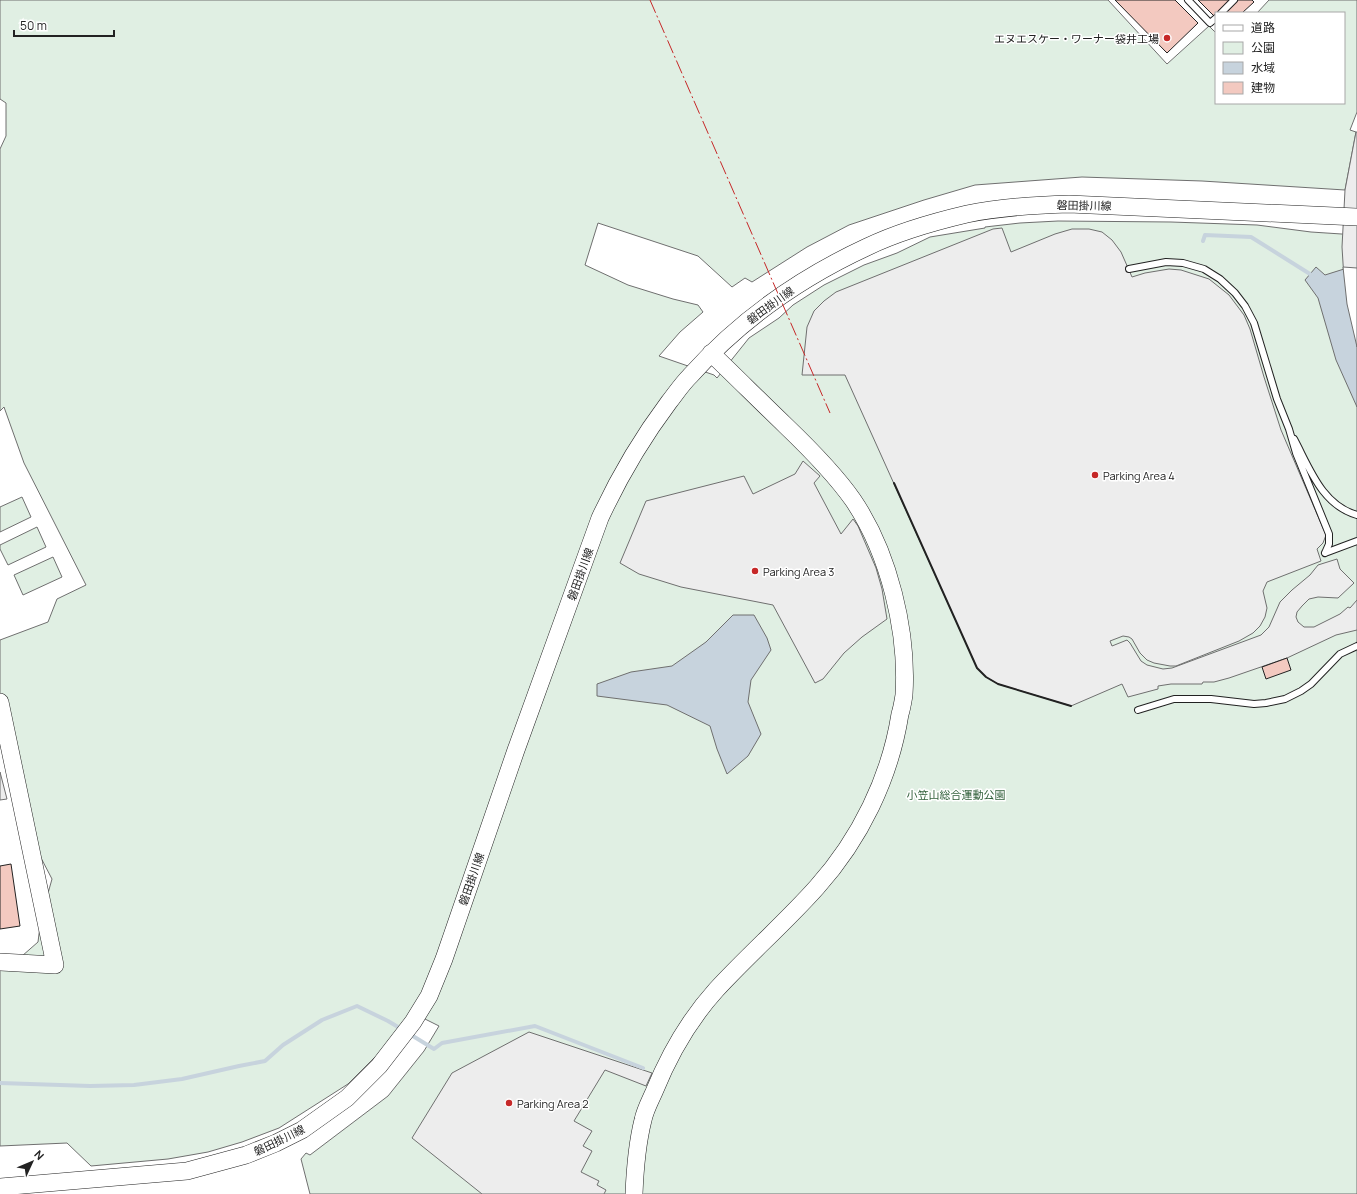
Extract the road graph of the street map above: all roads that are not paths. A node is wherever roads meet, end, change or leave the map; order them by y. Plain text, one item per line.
1 (1188, 0) edge
2 (1234, 0) edge
3 (1222, 12) edge
4 (1215, 19) edge
5 (1357, 217) edge
6 (1129, 270) dead end
7 (711, 353) junction
8 (1289, 429) junction
9 (1357, 515) edge
10 (1357, 541) edge
11 (1357, 646) edge
12 (0, 702) edge
13 (1138, 710) dead end
14 (0, 962) edge
15 (0, 1187) edge
16 (634, 1194) edge

1 - 4 lane
2 - 3 lane
5 - 7 main road, 磐田掛川線
6 - 8 lane
7 - 15 main road, 磐田掛川線
7 - 16 main road
8 - 9 lane
8 - 10 lane
11 - 13 lane
12 - 14 main road

